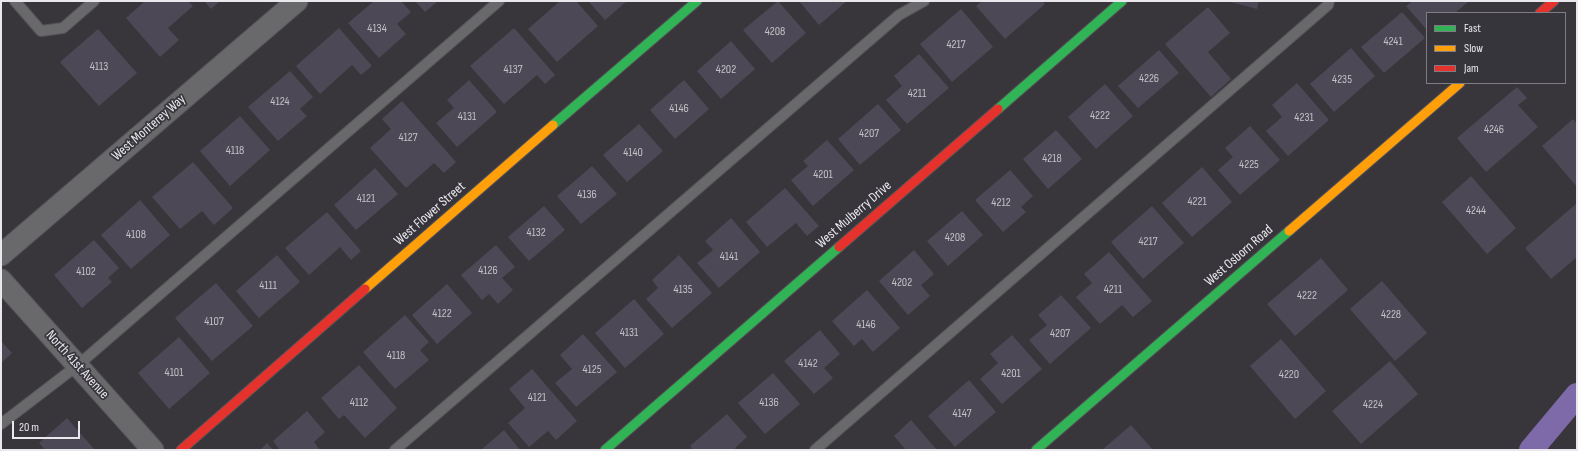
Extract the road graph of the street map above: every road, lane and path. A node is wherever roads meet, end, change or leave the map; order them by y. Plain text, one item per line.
1 (15, 1) edge
2 (94, 1) edge
3 (297, 1) edge
4 (499, 1) edge
5 (697, 1) edge
6 (924, 1) edge
7 (1122, 1) edge
8 (1329, 1) edge
9 (1554, 1) edge
10 (1541, 12) edge
11 (1459, 84) edge
12 (1, 255) edge
13 (1, 280) edge
14 (78, 365) junction
15 (1, 424) edge
16 (153, 450) edge
17 (181, 450) edge
18 (395, 450) edge
19 (604, 450) edge
20 (815, 450) edge
21 (1036, 450) edge

1 - 2 lane
3 - 12 street, West Monterey Way
4 - 14 lane
5 - 17 street, West Flower Street
6 - 18 lane
7 - 19 street, West Mulberry Drive
8 - 20 lane
9 - 10 street
11 - 21 street, West Osborn Road
13 - 14 street, North 41st Avenue
14 - 15 lane
14 - 16 street, North 41st Avenue

